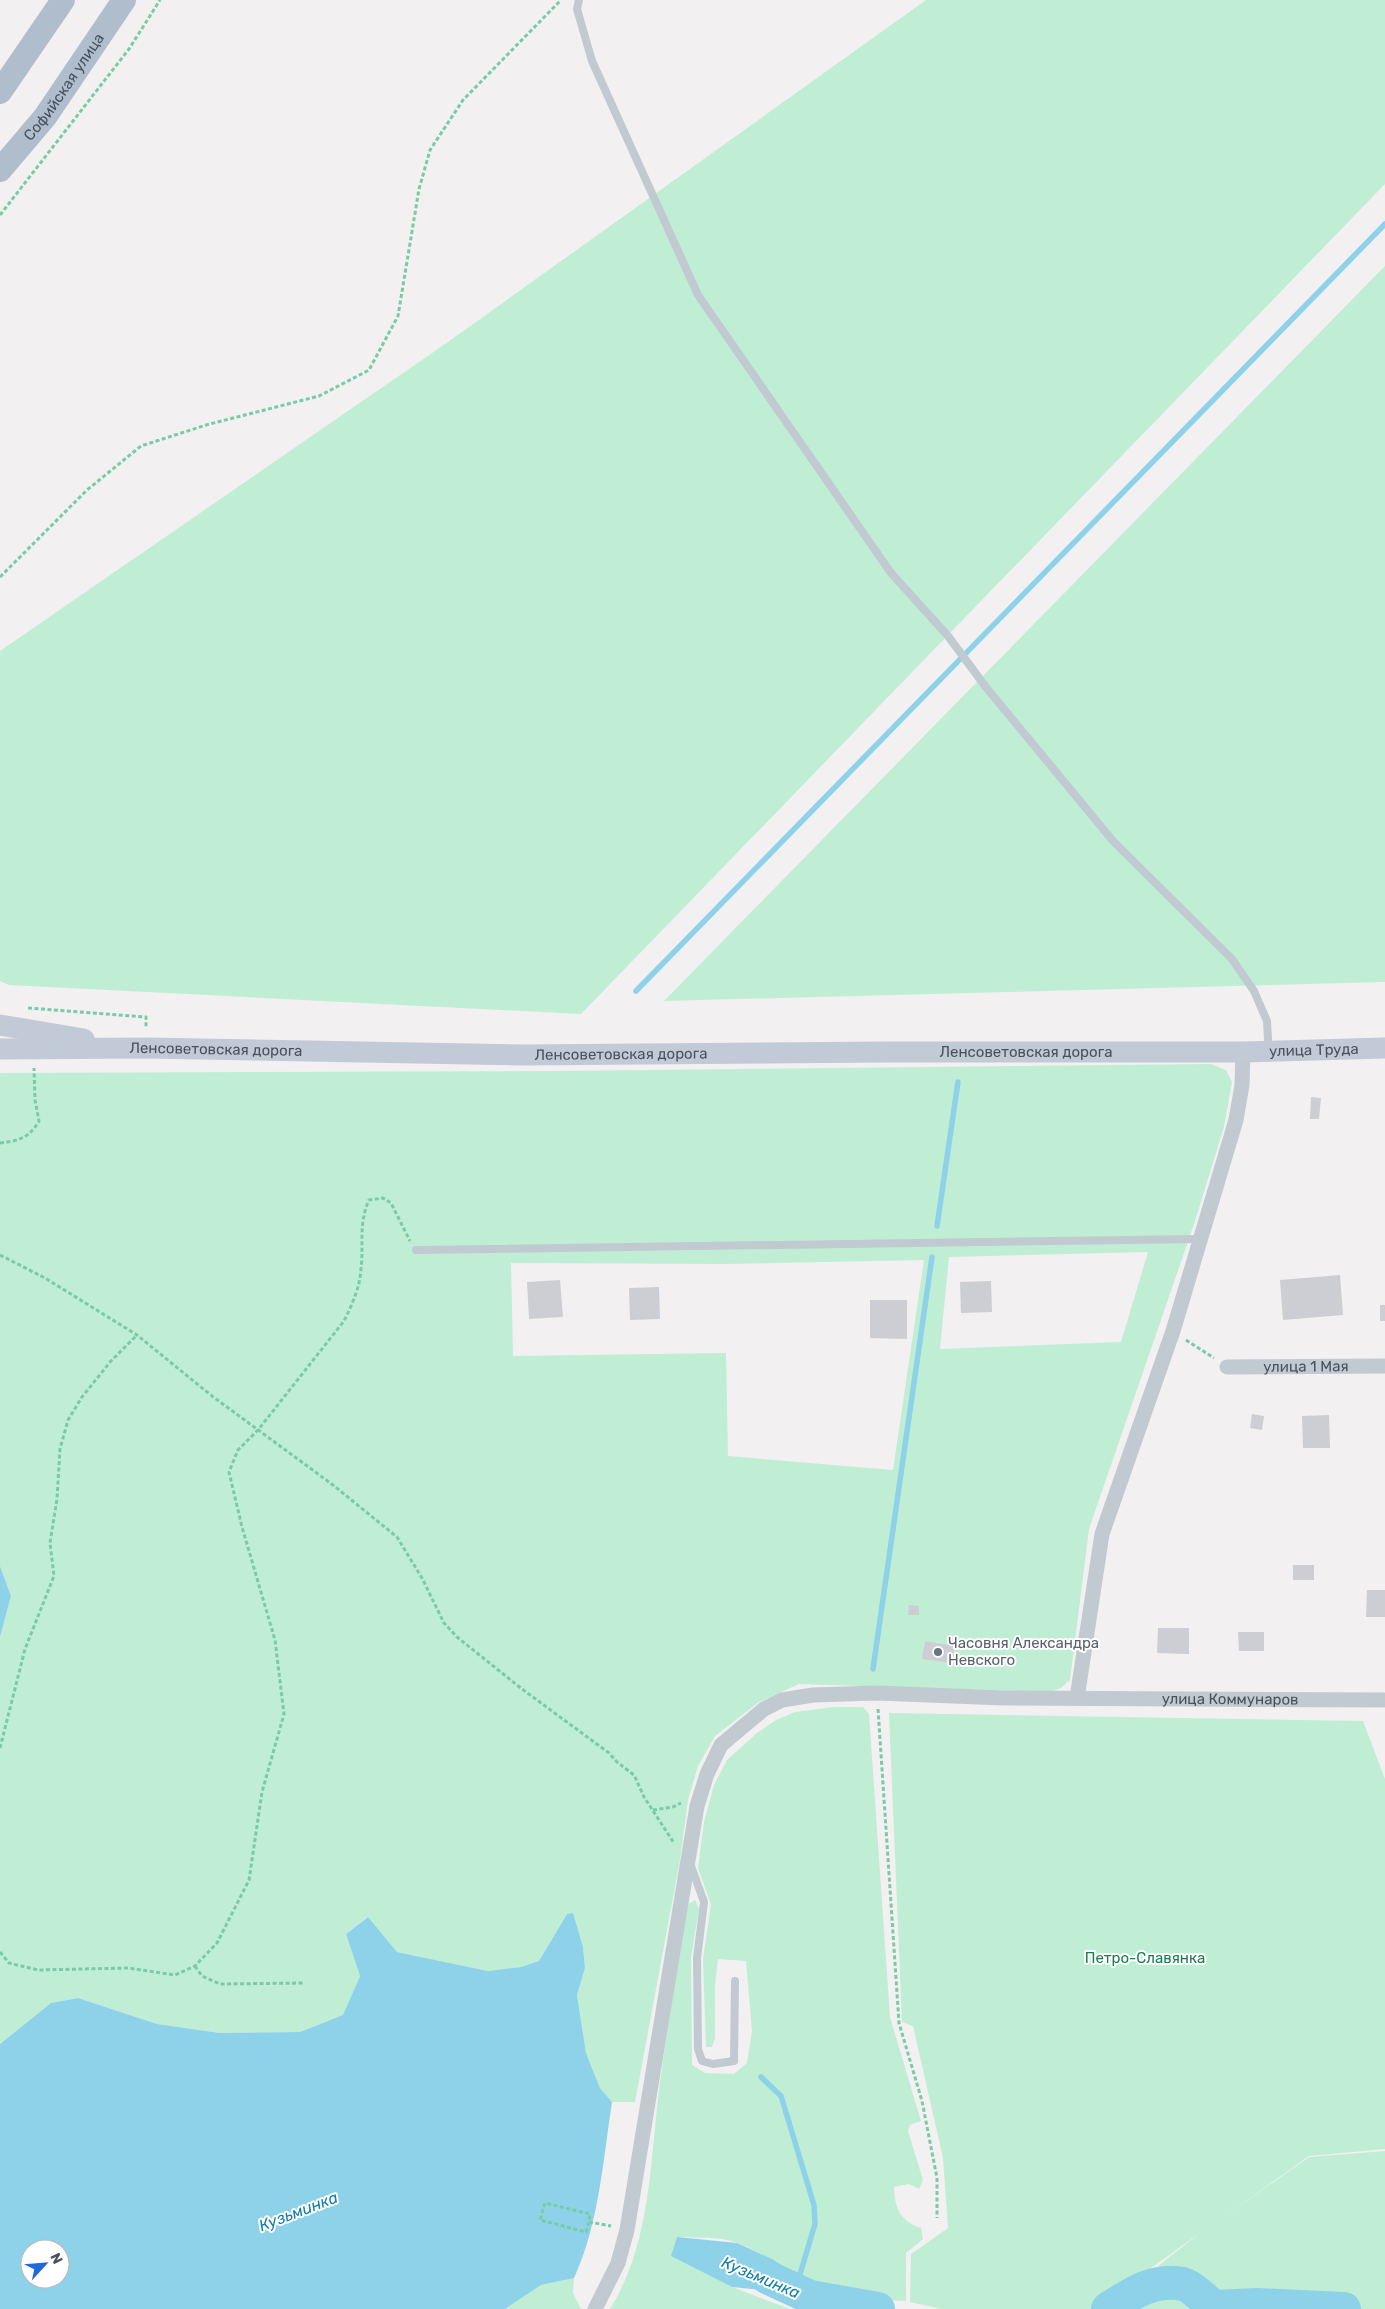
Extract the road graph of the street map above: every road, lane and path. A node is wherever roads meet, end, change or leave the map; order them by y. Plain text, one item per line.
1 (63, 0) edge
2 (124, 0) edge
3 (160, 0) edge
4 (561, 0) edge
5 (579, 0) edge
6 (0, 92) edge
7 (0, 170) edge
8 (0, 215) edge
9 (0, 577) edge
10 (23, 1007) dead end
11 (0, 1025) edge
12 (1268, 1040) dead end
13 (146, 1048) junction
14 (1385, 1048) edge
15 (0, 1049) edge
16 (33, 1049) junction
17 (1243, 1052) junction
18 (0, 1143) edge
19 (1200, 1239) junction
20 (416, 1250) joint
21 (0, 1254) edge
22 (138, 1334) junction
23 (1181, 1336) dead end
24 (1221, 1363) joint
25 (1385, 1366) edge
26 (258, 1430) junction
27 (877, 1693) junction
28 (1077, 1698) junction
29 (1385, 1700) edge
30 (0, 1748) edge
31 (701, 1794) junction
32 (653, 1810) junction
33 (688, 1858) junction
34 (0, 1952) edge
35 (195, 1966) junction
36 (735, 1981) dead end
37 (303, 1983) dead end
38 (937, 2218) dead end
39 (589, 2222) junction
40 (614, 2227) dead end
41 (595, 2309) edge

1 - 6 main road
2 - 7 main road, Софийская улица
3 - 8 path
4 - 9 path
5 - 12 lane
10 - 13 path
11 - 13 street
13 - 16 street, Ленсоветовская дорога
13 - 17 street, Ленсоветовская дорога
14 - 17 street, улица Труда
15 - 16 street, Ленсоветовская дорога
16 - 18 path
17 - 19 street
19 - 20 lane
19 - 28 street
20 - 26 path
21 - 22 path
22 - 26 path
22 - 30 path
23 - 24 path
24 - 25 street, улица 1 Мая
26 - 32 path
26 - 35 path
27 - 28 street, улица Коммунаров
27 - 31 street, улица Коммунаров
27 - 38 path
28 - 29 street, улица Коммунаров
31 - 32 path
31 - 33 street, улица Коммунаров
32 - 33 path
33 - 36 lane
33 - 41 street, улица Коммунаров
34 - 35 path
35 - 37 path
39 - 39 path
39 - 40 path

